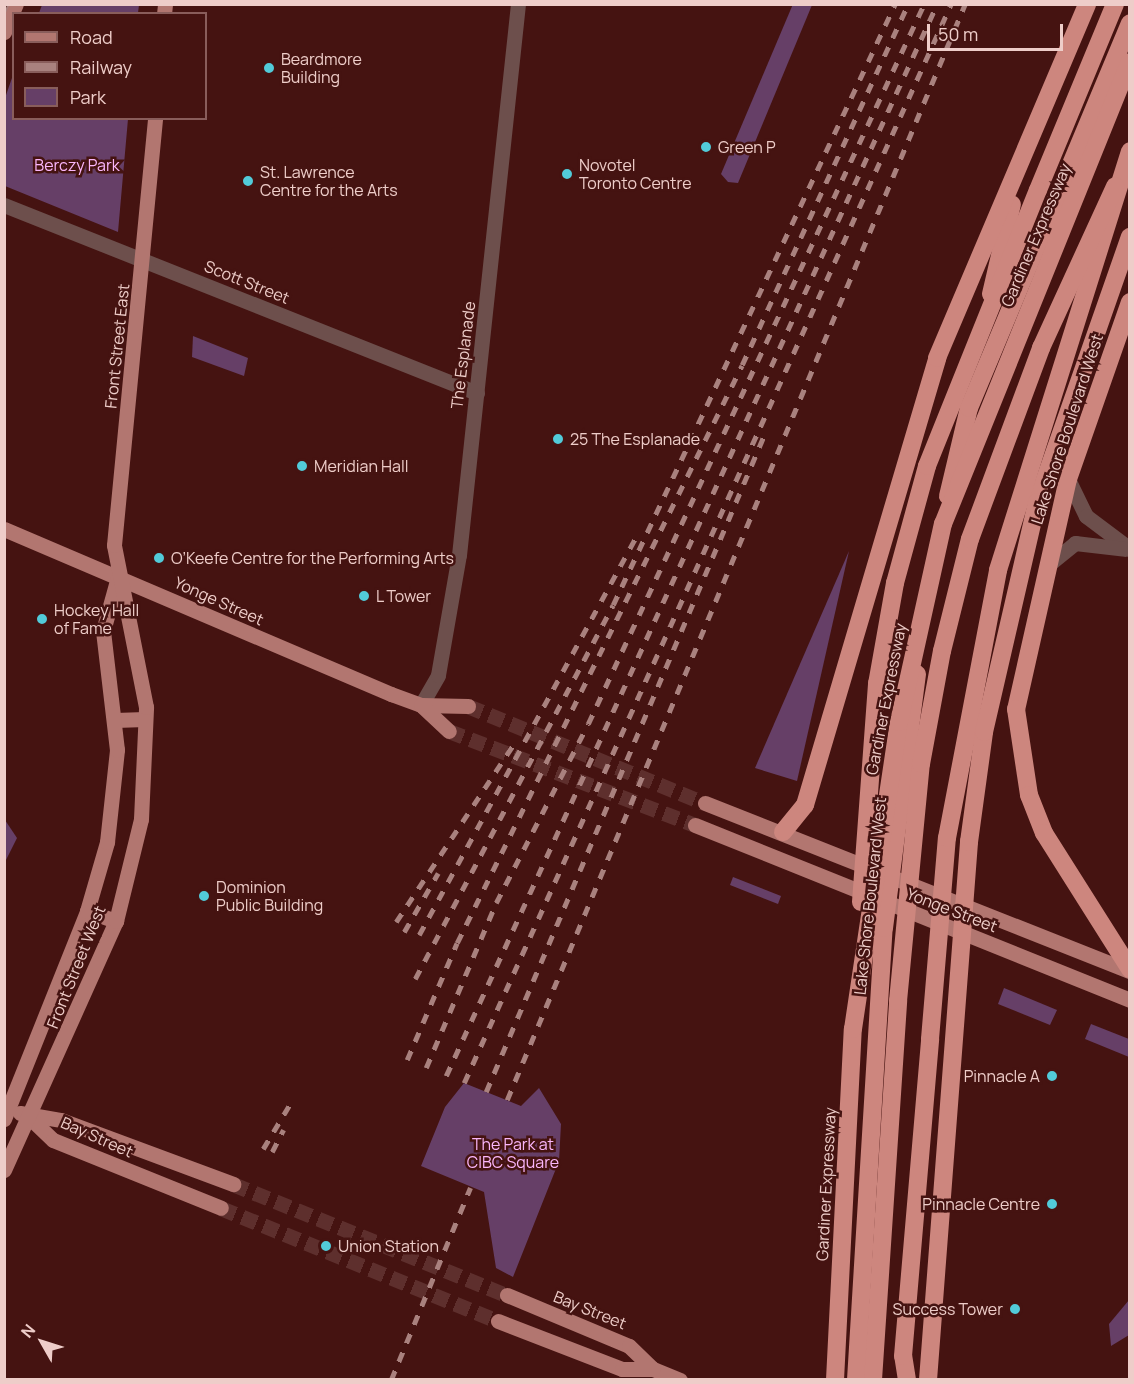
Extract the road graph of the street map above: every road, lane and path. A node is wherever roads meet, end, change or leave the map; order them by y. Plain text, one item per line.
1 (518, 4) edge
2 (1087, 4) edge
3 (1115, 4) edge
4 (12, 13) edge
5 (1130, 23) edge
6 (4, 32) edge
7 (1130, 62) edge
8 (155, 120) edge
9 (1032, 134) junction
10 (1130, 151) edge
11 (1115, 186) junction
12 (4, 205) edge
13 (1130, 237) edge
14 (144, 260) junction
15 (1130, 302) edge
16 (477, 393) junction
17 (969, 408) junction
18 (1068, 479) junction
19 (4, 529) edge
20 (1130, 550) edge
21 (1046, 568) junction
22 (118, 577) junction
23 (421, 705) junction
24 (468, 706) tunnel mouth
25 (145, 719) junction
26 (115, 720) junction
27 (449, 731) tunnel mouth
28 (705, 803) tunnel mouth
29 (695, 825) tunnel mouth
30 (783, 832) junction
31 (890, 874) junction
32 (886, 904) junction
33 (87, 911) junction
34 (116, 921) junction
35 (1130, 970) edge
36 (1130, 1000) edge
37 (854, 1029) junction
38 (6, 1111) edge
39 (29, 1117) junction
40 (4, 1170) edge
41 (232, 1184) tunnel mouth
42 (221, 1208) tunnel mouth
43 (507, 1295) tunnel mouth
44 (498, 1321) tunnel mouth
45 (652, 1369) junction
46 (680, 1380) edge
47 (835, 1380) edge
48 (856, 1380) edge
49 (873, 1380) edge
50 (907, 1380) edge
51 (928, 1380) edge

1 - 16 street, The Esplanade
2 - 9 highway
3 - 37 highway, bridge
4 - 6 main road
5 - 17 highway, Lake Shore Boulevard West
7 - 37 highway, Gardiner Expressway, bridge
8 - 14 main road, Front Street East
9 - 17 highway
9 - 30 highway
10 - 11 highway
11 - 49 highway, bridge
11 - 50 highway, bridge
12 - 14 street, Scott Street
13 - 51 highway, bridge
14 - 16 street, Scott Street
14 - 22 main road, Front Street East
15 - 18 highway, Lake Shore Boulevard West
16 - 23 street, The Esplanade
17 - 31 highway, Lake Shore Boulevard West
18 - 20 street
18 - 21 highway, Lake Shore Boulevard West
19 - 22 main road, Yonge Street
20 - 21 street
21 - 35 highway, Lake Shore Boulevard West
22 - 23 main road, Yonge Street
22 - 25 main road, Front Street West
22 - 26 main road, Front Street West
23 - 24 main road, Yonge Street
23 - 27 main road, Yonge Street
25 - 26 main road
25 - 34 main road, Front Street West
26 - 33 main road, Front Street West
28 - 30 main road, Yonge Street
29 - 32 main road, Yonge Street
30 - 31 main road, Yonge Street
31 - 32 highway, Lake Shore Boulevard West
31 - 35 main road, Yonge Street
32 - 36 main road, Yonge Street
32 - 48 highway, Lake Shore Boulevard West
33 - 34 main road
33 - 38 main road, Front Street West
34 - 39 main road, Front Street West
37 - 47 highway, Gardiner Expressway
38 - 39 main road
39 - 40 main road, Front Street West
39 - 41 main road, Bay Street
39 - 42 main road, Bay Street
43 - 45 main road, Bay Street
44 - 45 main road, Bay Street
45 - 46 main road, Bay Street

